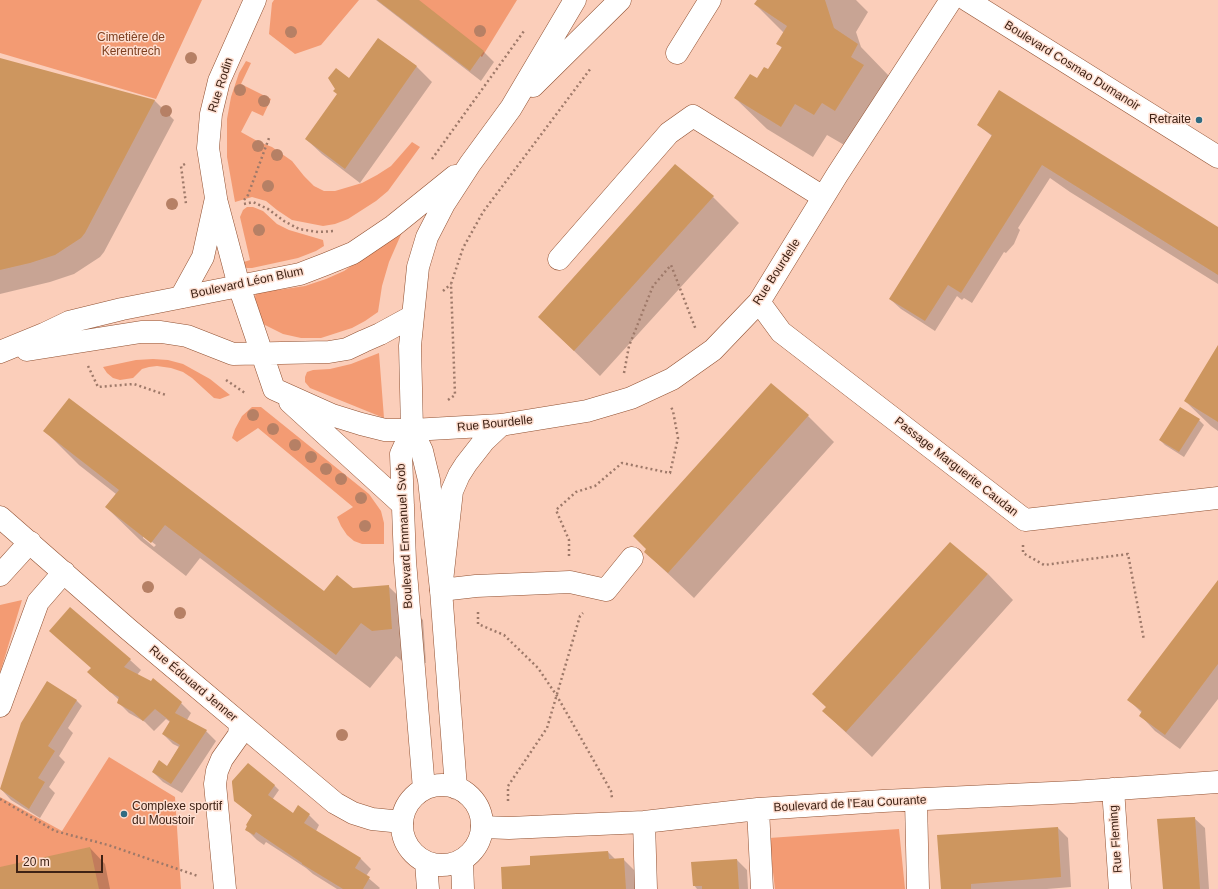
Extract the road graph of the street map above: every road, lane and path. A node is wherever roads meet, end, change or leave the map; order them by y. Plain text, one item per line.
1 (256, 0) edge
2 (575, 0) edge
3 (620, 0) edge
4 (710, 0) edge
5 (951, 0) edge
6 (967, 0) edge
7 (528, 26) dead end
8 (677, 53) dead end
9 (592, 68) dead end
10 (511, 108) junction
11 (208, 148) junction
12 (1218, 157) edge
13 (431, 160) dead end
14 (470, 164) junction
15 (823, 197) junction
16 (216, 198) junction
17 (187, 209) dead end
18 (222, 221) junction
19 (337, 230) dead end
20 (559, 258) dead end
21 (239, 286) junction
22 (181, 297) junction
23 (759, 302) junction
24 (413, 316) junction
25 (713, 350) junction
26 (0, 353) edge
27 (233, 354) junction
28 (263, 354) junction
29 (95, 365) dead end
30 (220, 377) dead end
31 (658, 386) junction
32 (274, 389) junction
33 (245, 393) dead end
34 (166, 395) dead end
35 (631, 398) junction
36 (443, 405) dead end
37 (501, 425) junction
38 (412, 430) junction
39 (1218, 498) edge
40 (403, 505) junction
41 (0, 517) edge
42 (1025, 520) junction
43 (30, 542) junction
44 (632, 558) dead end
45 (64, 572) junction
46 (0, 575) edge
47 (570, 582) junction
48 (476, 586) junction
49 (441, 590) junction
50 (606, 590) junction
51 (1144, 640) dead end
52 (556, 696) junction
53 (0, 706) edge
54 (240, 724) junction
55 (1218, 782) edge
56 (456, 788) junction
57 (424, 789) junction
58 (1113, 789) junction
59 (0, 799) edge
60 (916, 800) junction
61 (758, 809) junction
62 (402, 822) junction
63 (617, 822) junction
64 (644, 822) junction
65 (482, 827) junction
66 (509, 828) junction
67 (462, 861) junction
68 (426, 862) junction
69 (224, 887) edge
70 (428, 889) edge
71 (463, 889) edge
72 (646, 889) edge
73 (762, 889) edge
74 (918, 889) edge
75 (1120, 889) edge

1 - 11 street, Rue Rodin
2 - 10 street
3 - 10 street
4 - 8 street
5 - 15 street, Rue Bourdelle
6 - 12 street, Boulevard Cosmao Dumanoir
7 - 13 path
9 - 36 path
10 - 14 street
11 - 16 street, Rue Rodin
11 - 17 path
14 - 21 street, Boulevard Léon Blum
14 - 24 street
15 - 20 street
15 - 23 street, Rue Bourdelle
16 - 18 street, Rue Rodin
16 - 22 street, Rue Rodin
18 - 19 path
18 - 21 street, Rue Rodin
21 - 22 street, Boulevard Léon Blum
21 - 28 street, Rue Rodin
22 - 26 street, Boulevard Léon Blum
23 - 25 street, Rue Bourdelle
23 - 42 street, Passage Marguerite Caudan
24 - 28 street, Boulevard Léon Blum
24 - 38 street
25 - 31 street, Rue Bourdelle
25 - 35 path
26 - 27 street, Boulevard Léon Blum
27 - 28 street, Boulevard Léon Blum
27 - 32 street
28 - 32 street, Rue Rodin
29 - 34 path
30 - 33 path
31 - 35 street, Rue Bourdelle
31 - 47 path
32 - 38 street, Rue Bourdelle
32 - 40 street
35 - 37 street, Rue Bourdelle
37 - 38 street, Rue Bourdelle
37 - 49 street
38 - 40 street, Boulevard Emmanuel Svob
38 - 49 street, Boulevard Emmanuel Svob
39 - 42 street, Passage Marguerite Caudan
40 - 57 street, Boulevard Emmanuel Svob
41 - 43 street, Rue Édouard Jenner
42 - 51 path
43 - 45 street, Rue Édouard Jenner
43 - 46 street
44 - 50 street
45 - 53 street
45 - 54 street, Rue Édouard Jenner
47 - 48 street
47 - 50 street
48 - 49 street
48 - 52 path
49 - 56 street, Boulevard Emmanuel Svob
50 - 52 path
52 - 63 path
52 - 66 path
54 - 62 street, Rue Édouard Jenner
54 - 69 street
55 - 58 street, Boulevard de l'Eau Courante
56 - 57 street
56 - 65 street
57 - 62 street
58 - 60 street, Boulevard de l'Eau Courante
58 - 75 street, Rue Fleming
59 - 69 path
60 - 61 street, Boulevard de l'Eau Courante
60 - 74 street
61 - 64 street, Boulevard de l'Eau Courante
61 - 73 street
62 - 68 street
63 - 64 street, Boulevard de l'Eau Courante
63 - 66 street, Boulevard de l'Eau Courante
64 - 72 street
65 - 66 street, Boulevard de l'Eau Courante
65 - 67 street
67 - 68 street
67 - 71 street
68 - 70 street

